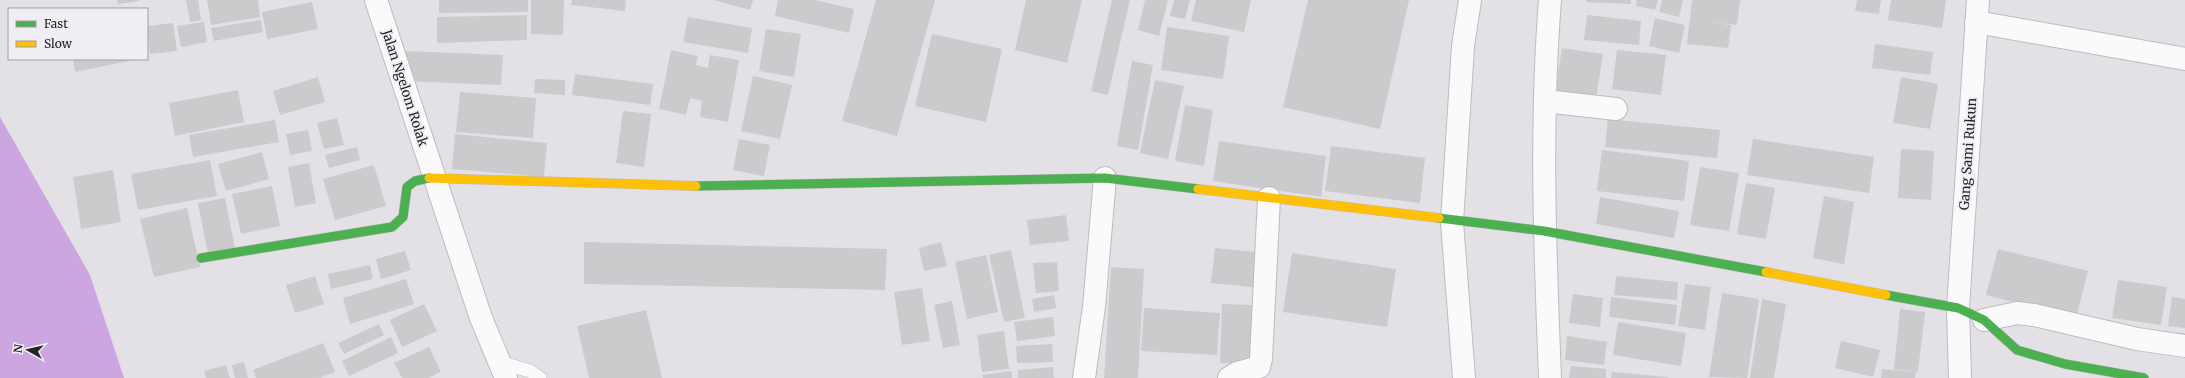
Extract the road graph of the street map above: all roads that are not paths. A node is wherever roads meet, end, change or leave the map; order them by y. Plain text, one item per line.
1 (376, 0) edge
2 (1470, 0) edge
3 (1550, 0) edge
4 (1978, 0) edge
5 (1976, 22) junction
6 (2185, 59) edge
7 (1545, 101) junction
8 (1616, 109) dead end
9 (434, 177) junction
10 (1105, 178) junction
11 (1269, 198) junction
12 (1452, 222) junction
13 (1538, 231) junction
14 (201, 258) dead end
15 (1958, 308) junction
16 (1984, 320) junction
17 (2185, 346) edge
18 (502, 370) edge
19 (540, 378) edge
20 (1084, 378) edge
21 (1229, 378) edge
22 (1464, 378) edge
23 (1550, 378) edge
24 (1960, 378) edge
25 (2144, 378) edge

1 - 9 street, Jalan Ngelom Rolak
2 - 12 street
3 - 7 street
4 - 5 street, Gang Sami Rukun
5 - 6 street
5 - 15 street, Gang Sami Rukun
7 - 8 street
7 - 13 street
9 - 10 street
9 - 14 street
9 - 18 street, Jalan Ngelom Rolak
10 - 11 street
10 - 20 street
11 - 12 street
11 - 21 street
12 - 13 street
12 - 22 street
13 - 15 street
13 - 23 street
15 - 16 street
15 - 24 street, Gang Sami Rukun
16 - 17 street
16 - 25 street
18 - 19 lane

